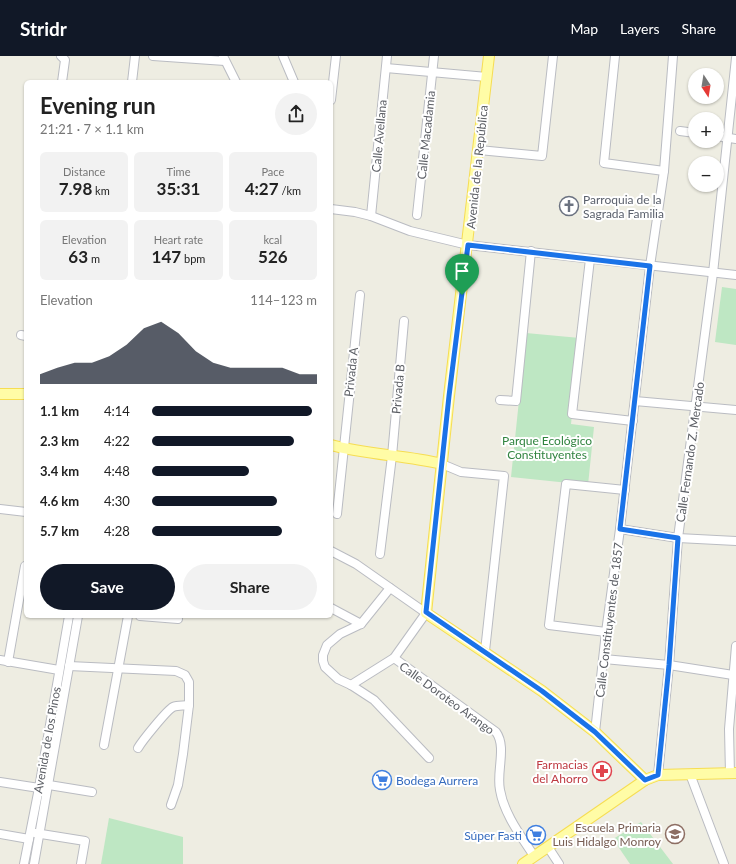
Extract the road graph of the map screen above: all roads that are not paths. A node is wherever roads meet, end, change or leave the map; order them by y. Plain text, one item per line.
1 (61, 56) edge
2 (135, 56) edge
3 (153, 56) edge
4 (283, 56) edge
5 (336, 56) edge
6 (387, 56) edge
7 (434, 56) edge
8 (490, 56) edge
9 (553, 56) edge
10 (615, 56) edge
11 (673, 56) edge
12 (224, 58) edge
13 (736, 58) edge
14 (386, 68) junction
15 (432, 71) junction
16 (487, 77) junction
17 (62, 80) edge
18 (132, 80) edge
19 (235, 80) edge
20 (293, 80) edge
21 (333, 82) edge
22 (680, 131) dead end
23 (688, 132) edge
24 (724, 137) edge
25 (727, 137) junction
26 (736, 138) edge
27 (479, 150) junction
28 (664, 171) junction
29 (333, 209) edge
30 (417, 215) dead end
31 (371, 216) junction
32 (468, 245) junction
33 (531, 251) junction
34 (590, 259) junction
35 (650, 266) junction
36 (712, 273) junction
37 (736, 276) edge
38 (360, 295) dead end
39 (404, 322) dead end
40 (0, 394) edge
41 (24, 394) edge
42 (500, 400) dead end
43 (635, 401) junction
44 (696, 406) junction
45 (736, 410) edge
46 (633, 421) junction
47 (333, 446) edge
48 (343, 448) junction
49 (392, 456) junction
50 (442, 464) junction
51 (625, 490) junction
52 (0, 509) edge
53 (24, 512) edge
54 (337, 514) dead end
55 (620, 529) junction
56 (678, 538) junction
57 (736, 541) edge
58 (333, 552) edge
59 (380, 554) dead end
60 (24, 571) edge
61 (390, 588) junction
62 (333, 609) edge
63 (426, 612) junction
64 (69, 618) edge
65 (78, 618) edge
66 (128, 618) edge
67 (165, 618) edge
68 (178, 619) dead end
69 (361, 624) junction
70 (606, 632) junction
71 (736, 646) edge
72 (485, 651) junction
73 (62, 652) junction
74 (71, 653) junction
75 (394, 658) junction
76 (604, 659) junction
77 (4, 661) edge
78 (669, 665) junction
79 (69, 666) junction
80 (119, 668) junction
81 (59, 670) junction
82 (733, 676) junction
83 (351, 685) junction
84 (189, 705) junction
85 (51, 717) junction
86 (60, 718) junction
87 (595, 732) junction
88 (104, 746) dead end
89 (138, 748) dead end
90 (429, 758) dead end
91 (733, 773) edge
92 (690, 774) junction
93 (658, 775) junction
94 (645, 780) junction
95 (0, 782) edge
96 (49, 785) junction
97 (39, 788) junction
98 (92, 792) dead end
99 (171, 805) dead end
100 (0, 834) edge
101 (39, 834) junction
102 (30, 835) junction
103 (548, 847) junction
104 (534, 856) junction
105 (24, 864) edge
106 (34, 864) edge
107 (81, 864) edge
108 (523, 864) edge
109 (559, 864) edge
110 (724, 864) edge

1 - 17 street
2 - 18 street
3 - 12 street
4 - 20 street
5 - 21 street
6 - 14 street, Calle Avellana
7 - 15 street, Calle Macadamia
8 - 16 main road, Avenida de la República
9 - 27 street
10 - 28 street
11 - 28 street, Calle Constituyentes de 1857
12 - 19 street
13 - 25 street, Calle Fernando Z. Mercado
14 - 15 street
14 - 31 street, Calle Avellana
15 - 16 street
15 - 30 street, Calle Macadamia
16 - 27 main road, Avenida de la República
22 - 23 street
24 - 25 street
25 - 26 street
25 - 36 street, Calle Fernando Z. Mercado
27 - 32 main road, Avenida de la República
28 - 35 street, Calle Constituyentes de 1857
29 - 31 street
31 - 32 street
32 - 33 street
32 - 50 main road, Avenida de la República
33 - 34 street
33 - 42 street
34 - 35 street
34 - 46 street
35 - 36 street
35 - 43 street, Calle Constituyentes de 1857
36 - 37 street
36 - 44 street, Calle Fernando Z. Mercado
38 - 48 street, Privada A
39 - 49 street, Privada B
40 - 41 main road
43 - 44 street
43 - 46 street, Calle Constituyentes de 1857
44 - 45 street
44 - 56 street, Calle Fernando Z. Mercado
46 - 51 street, Calle Constituyentes de 1857
47 - 48 main road
48 - 49 main road
48 - 54 street, Privada A
49 - 50 main road
49 - 59 street, Privada B
50 - 63 main road, Avenida de la República
50 - 72 street
51 - 55 street, Calle Constituyentes de 1857
51 - 70 street
52 - 53 street
55 - 56 street
55 - 70 street, Calle Constituyentes de 1857
56 - 57 street
56 - 78 street, Calle Fernando Z. Mercado
58 - 61 street
60 - 77 street
61 - 63 street
61 - 69 street
62 - 69 street
63 - 72 main road
63 - 75 street, Calle Doroteo Arango
64 - 73 street, Avenida de los Pinos
65 - 74 street, Avenida de los Pinos
66 - 80 street
67 - 68 street
69 - 83 street
70 - 76 street, Calle Constituyentes de 1857
71 - 82 street
72 - 87 main road
73 - 74 street
73 - 81 street, Avenida de los Pinos
74 - 79 street, Avenida de los Pinos
75 - 83 street
75 - 104 street, Calle Doroteo Arango
76 - 78 street
76 - 87 street, Calle Constituyentes de 1857
77 - 81 street
78 - 82 street
78 - 93 street, Calle Fernando Z. Mercado
79 - 80 street
79 - 86 street, Avenida de los Pinos
80 - 84 street
80 - 88 street
81 - 85 street, Avenida de los Pinos
82 - 91 street
83 - 90 street
84 - 89 street
84 - 99 street
85 - 86 street
85 - 97 street, Avenida de los Pinos
86 - 96 street, Avenida de los Pinos
87 - 94 main road
91 - 92 main road
92 - 93 main road
92 - 110 street
93 - 94 main road
94 - 103 main road
95 - 97 street
96 - 97 street
96 - 98 street
96 - 101 street, Avenida de los Pinos
97 - 102 street, Avenida de los Pinos
100 - 102 street
101 - 102 street
101 - 106 street, Avenida de los Pinos
101 - 107 street
102 - 105 street, Avenida de los Pinos
103 - 104 main road
103 - 109 street
104 - 108 main road

